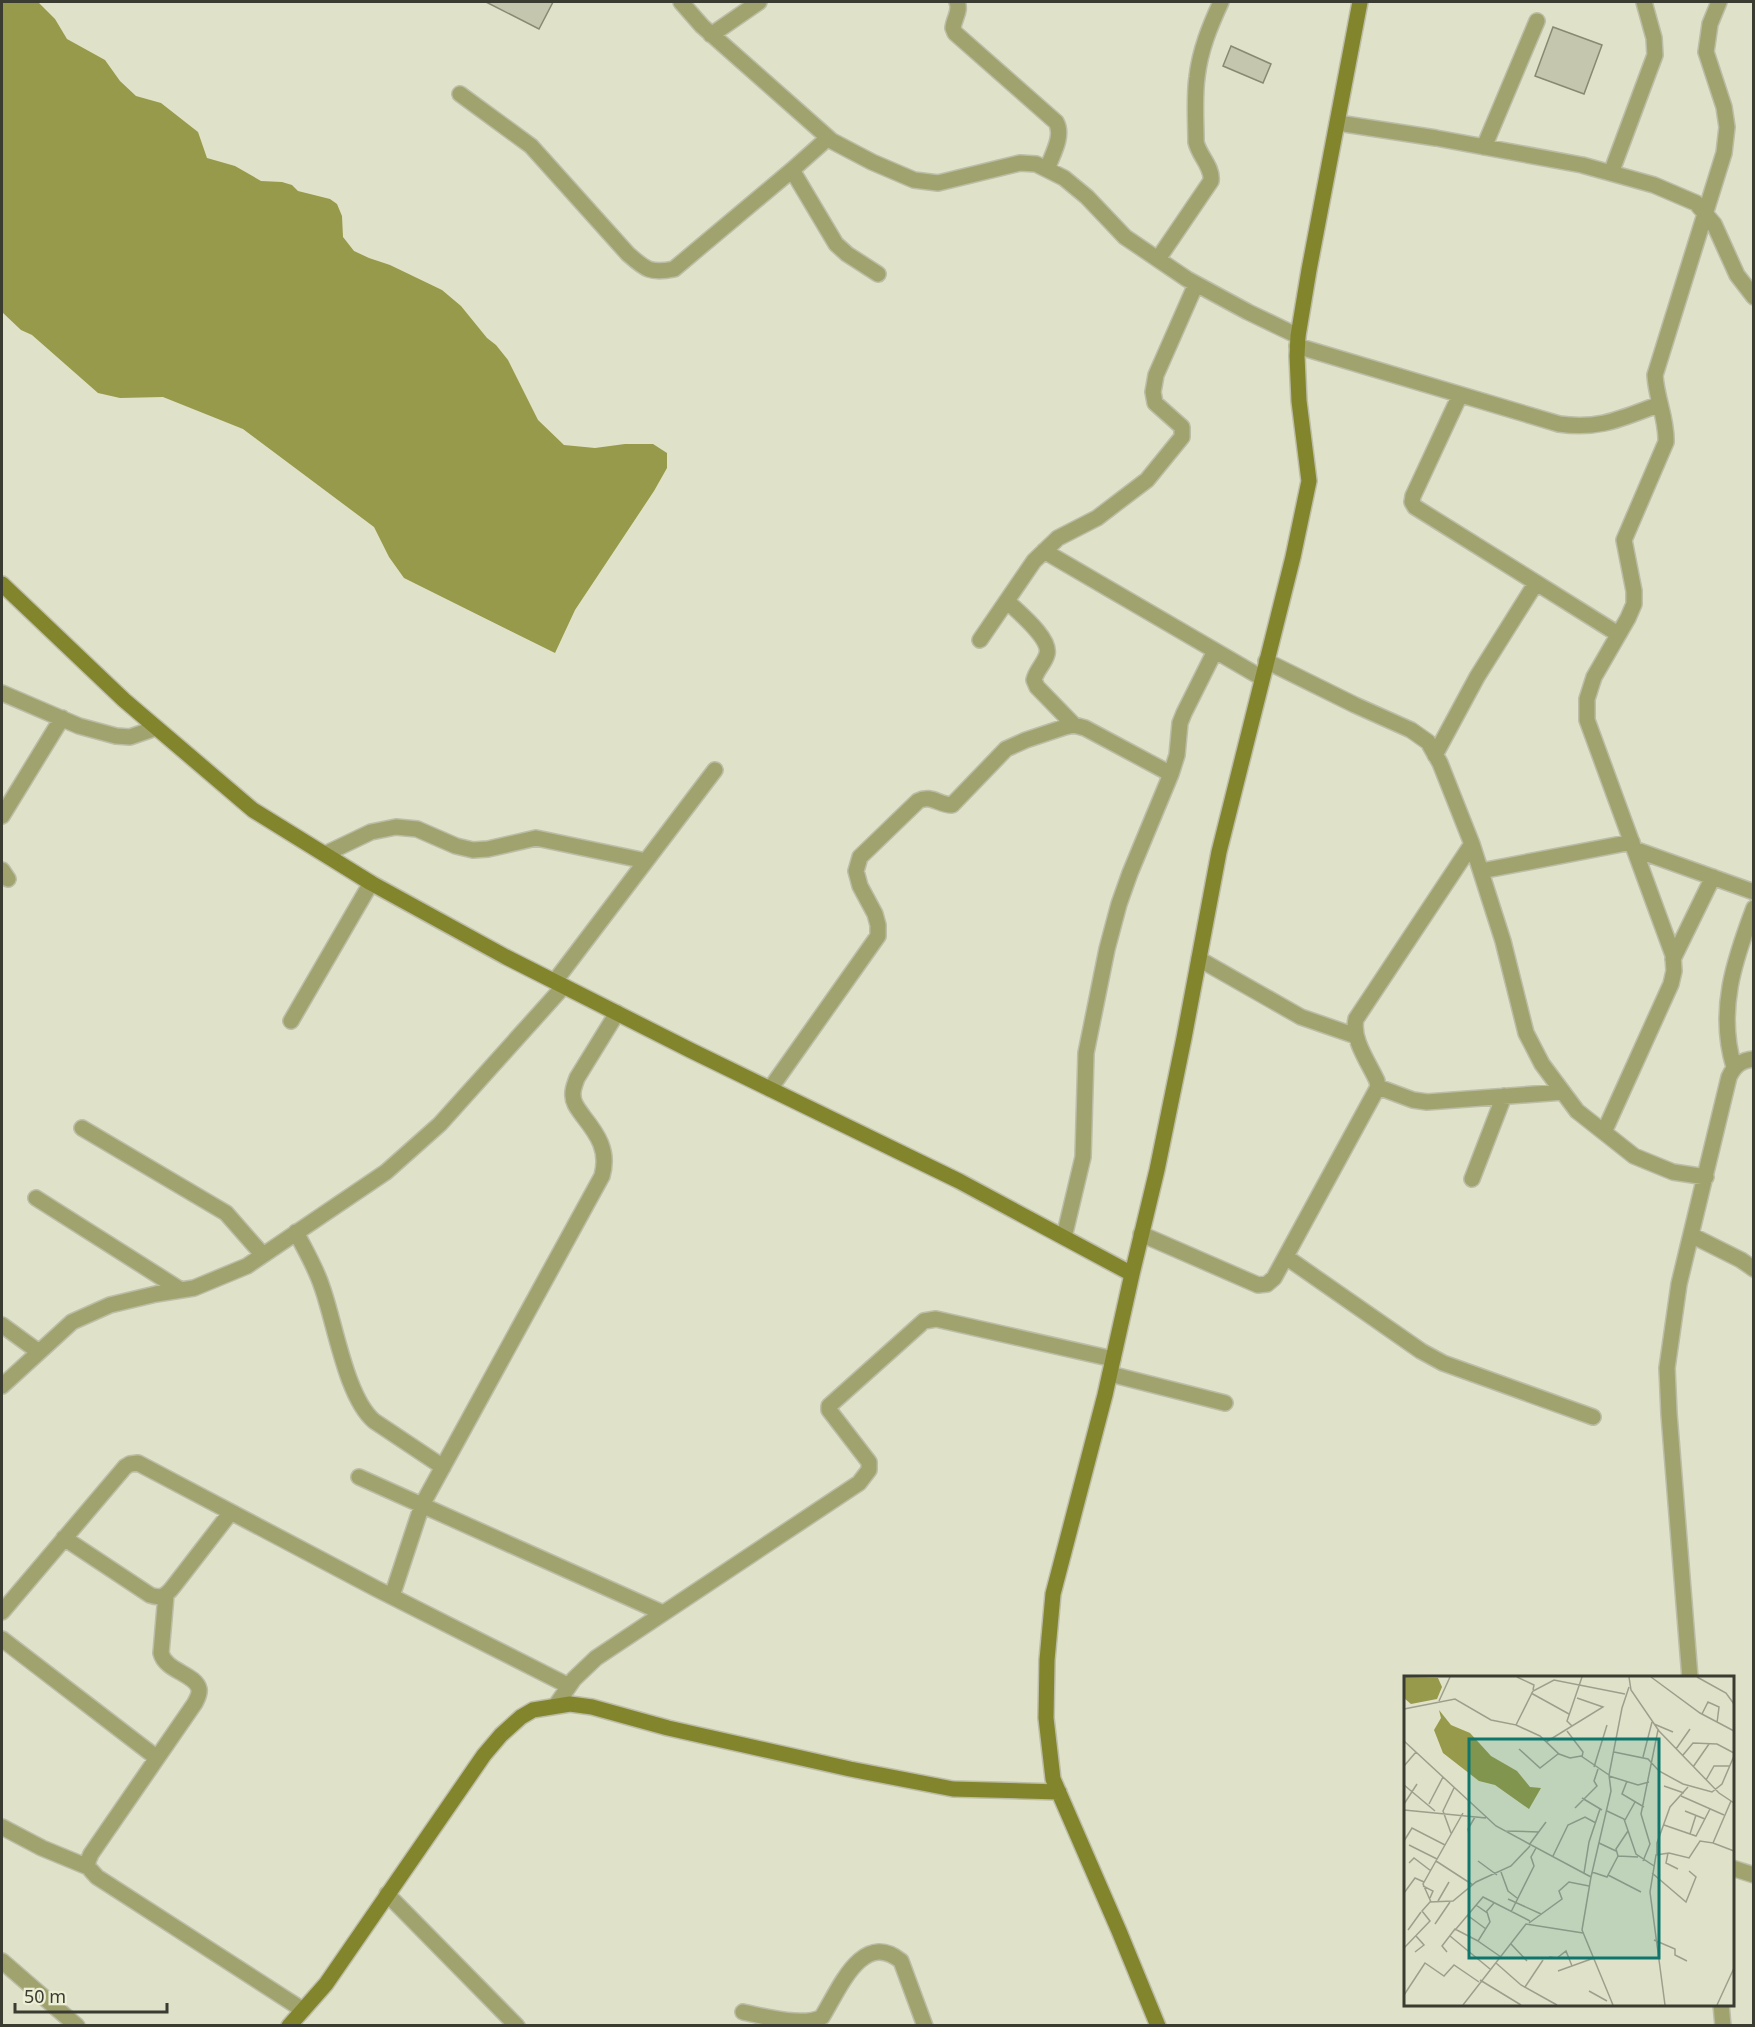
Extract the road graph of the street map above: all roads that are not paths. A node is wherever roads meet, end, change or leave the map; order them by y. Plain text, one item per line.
1 (681, 2) edge
2 (759, 2) edge
3 (957, 2) edge
4 (1221, 2) edge
5 (1360, 2) edge
6 (1644, 2) edge
7 (1719, 2) edge
8 (1537, 21) dead end
9 (711, 35) junction
10 (460, 94) dead end
11 (1338, 123) junction
12 (828, 138) junction
13 (1484, 147) junction
14 (1047, 169) junction
15 (792, 171) junction
16 (1611, 173) junction
17 (1704, 213) junction
18 (1158, 259) junction
19 (878, 274) dead end
20 (1196, 284) junction
21 (1754, 297) edge
22 (1298, 341) junction
23 (1460, 395) junction
24 (1660, 405) junction
25 (1044, 551) junction
26 (1536, 583) junction
27 (2, 584) edge
28 (1006, 601) junction
29 (1618, 634) junction
30 (980, 640) dead end
31 (1215, 651) junction
32 (1266, 661) junction
33 (1262, 678) junction
34 (2, 693) edge
35 (62, 718) junction
36 (1074, 726) junction
37 (156, 728) junction
38 (1435, 755) junction
39 (714, 770) dead end
40 (1171, 774) junction
41 (2, 816) edge
42 (1472, 844) junction
43 (1633, 845) junction
44 (325, 854) junction
45 (646, 861) junction
46 (1481, 871) junction
47 (1713, 877) junction
48 (372, 883) junction
49 (1754, 892) edge
50 (1754, 908) edge
51 (1199, 959) junction
52 (1673, 959) junction
53 (559, 984) junction
54 (617, 1013) junction
55 (291, 1021) dead end
56 (1356, 1036) junction
57 (1754, 1059) edge
58 (1734, 1067) junction
59 (1378, 1087) junction
60 (770, 1089) junction
61 (1563, 1092) junction
62 (1504, 1096) junction
63 (82, 1128) dead end
64 (1604, 1132) junction
65 (1706, 1177) junction
66 (1472, 1179) dead end
67 (36, 1198) dead end
68 (296, 1232) junction
69 (1142, 1234) junction
70 (1691, 1235) junction
71 (1064, 1237) junction
72 (262, 1255) junction
73 (1286, 1257) junction
74 (1754, 1269) edge
75 (1132, 1274) junction
76 (181, 1290) junction
77 (2, 1325) edge
78 (39, 1352) junction
79 (1111, 1366) junction
80 (2, 1386) edge
81 (1225, 1403) dead end
82 (1593, 1417) dead end
83 (443, 1467) junction
84 (359, 1477) dead end
85 (422, 1505) junction
86 (231, 1512) junction
87 (64, 1538) junction
88 (166, 1595) junction
89 (392, 1596) junction
90 (2, 1611) edge
91 (663, 1613) junction
92 (2, 1640) edge
93 (1690, 1676) edge
94 (569, 1686) junction
95 (556, 1705) junction
96 (157, 1758) junction
97 (1059, 1792) junction
98 (2, 1827) edge
99 (88, 1867) junction
100 (1734, 1869) edge
101 (1754, 1875) edge
102 (387, 1893) junction
103 (2, 1961) edge
104 (1721, 2006) edge
105 (303, 2010) junction
106 (743, 2012) dead end
107 (1154, 2024) edge
108 (76, 2025) edge
109 (289, 2025) edge
110 (517, 2025) edge
111 (925, 2025) edge
112 (1723, 2025) edge

1 - 9 street
2 - 9 street
3 - 14 street
4 - 18 street
5 - 11 main road
6 - 16 street
7 - 17 street
8 - 13 street
9 - 12 street
10 - 15 street
11 - 13 street
11 - 22 main road
12 - 14 street
12 - 15 street
13 - 16 street
14 - 18 street
15 - 19 street
16 - 17 street
17 - 21 street
17 - 24 street
18 - 20 street
20 - 22 street
20 - 25 street
22 - 23 street
22 - 32 main road
23 - 24 street
23 - 26 street
24 - 29 street
25 - 28 street
25 - 31 street
26 - 29 street
26 - 38 street
27 - 37 main road
28 - 30 street
28 - 36 street
29 - 43 street
31 - 33 street
31 - 40 street
32 - 33 main road
32 - 38 street
33 - 51 main road
34 - 35 street
35 - 37 street
35 - 41 street
36 - 40 street
36 - 60 street
37 - 44 main road
38 - 42 street
39 - 45 street
40 - 71 street
42 - 46 street
42 - 56 street
43 - 46 street
43 - 47 street
43 - 52 street
44 - 45 street
44 - 48 main road
45 - 53 street
46 - 61 street
47 - 49 street
47 - 52 street
48 - 53 main road
48 - 55 street
50 - 58 street
51 - 56 street
51 - 69 main road
52 - 64 street
53 - 54 main road
53 - 68 street
54 - 60 main road
54 - 83 street
56 - 59 street
57 - 58 street
58 - 65 street
59 - 62 street
59 - 73 street
60 - 71 main road
61 - 62 street
61 - 64 street
62 - 66 street
63 - 72 street
64 - 65 street
65 - 70 street
67 - 76 street
68 - 72 street
68 - 83 street
69 - 73 street
69 - 75 main road
70 - 74 street
70 - 93 street
71 - 75 main road
72 - 76 street
73 - 82 street
75 - 79 main road
76 - 78 street
77 - 78 street
78 - 80 street
79 - 81 street
79 - 91 street
79 - 97 main road
83 - 85 street
84 - 85 street
85 - 89 street
85 - 91 street
86 - 87 street
86 - 88 street
86 - 89 street
87 - 88 street
87 - 90 street
88 - 96 street
89 - 94 street
91 - 94 street
92 - 96 street
94 - 95 street
95 - 97 main road
95 - 102 main road
96 - 99 street
97 - 107 main road
98 - 99 street
99 - 105 street
100 - 101 street
102 - 105 main road
102 - 110 street
103 - 108 street
104 - 112 street
105 - 109 main road
106 - 111 street

